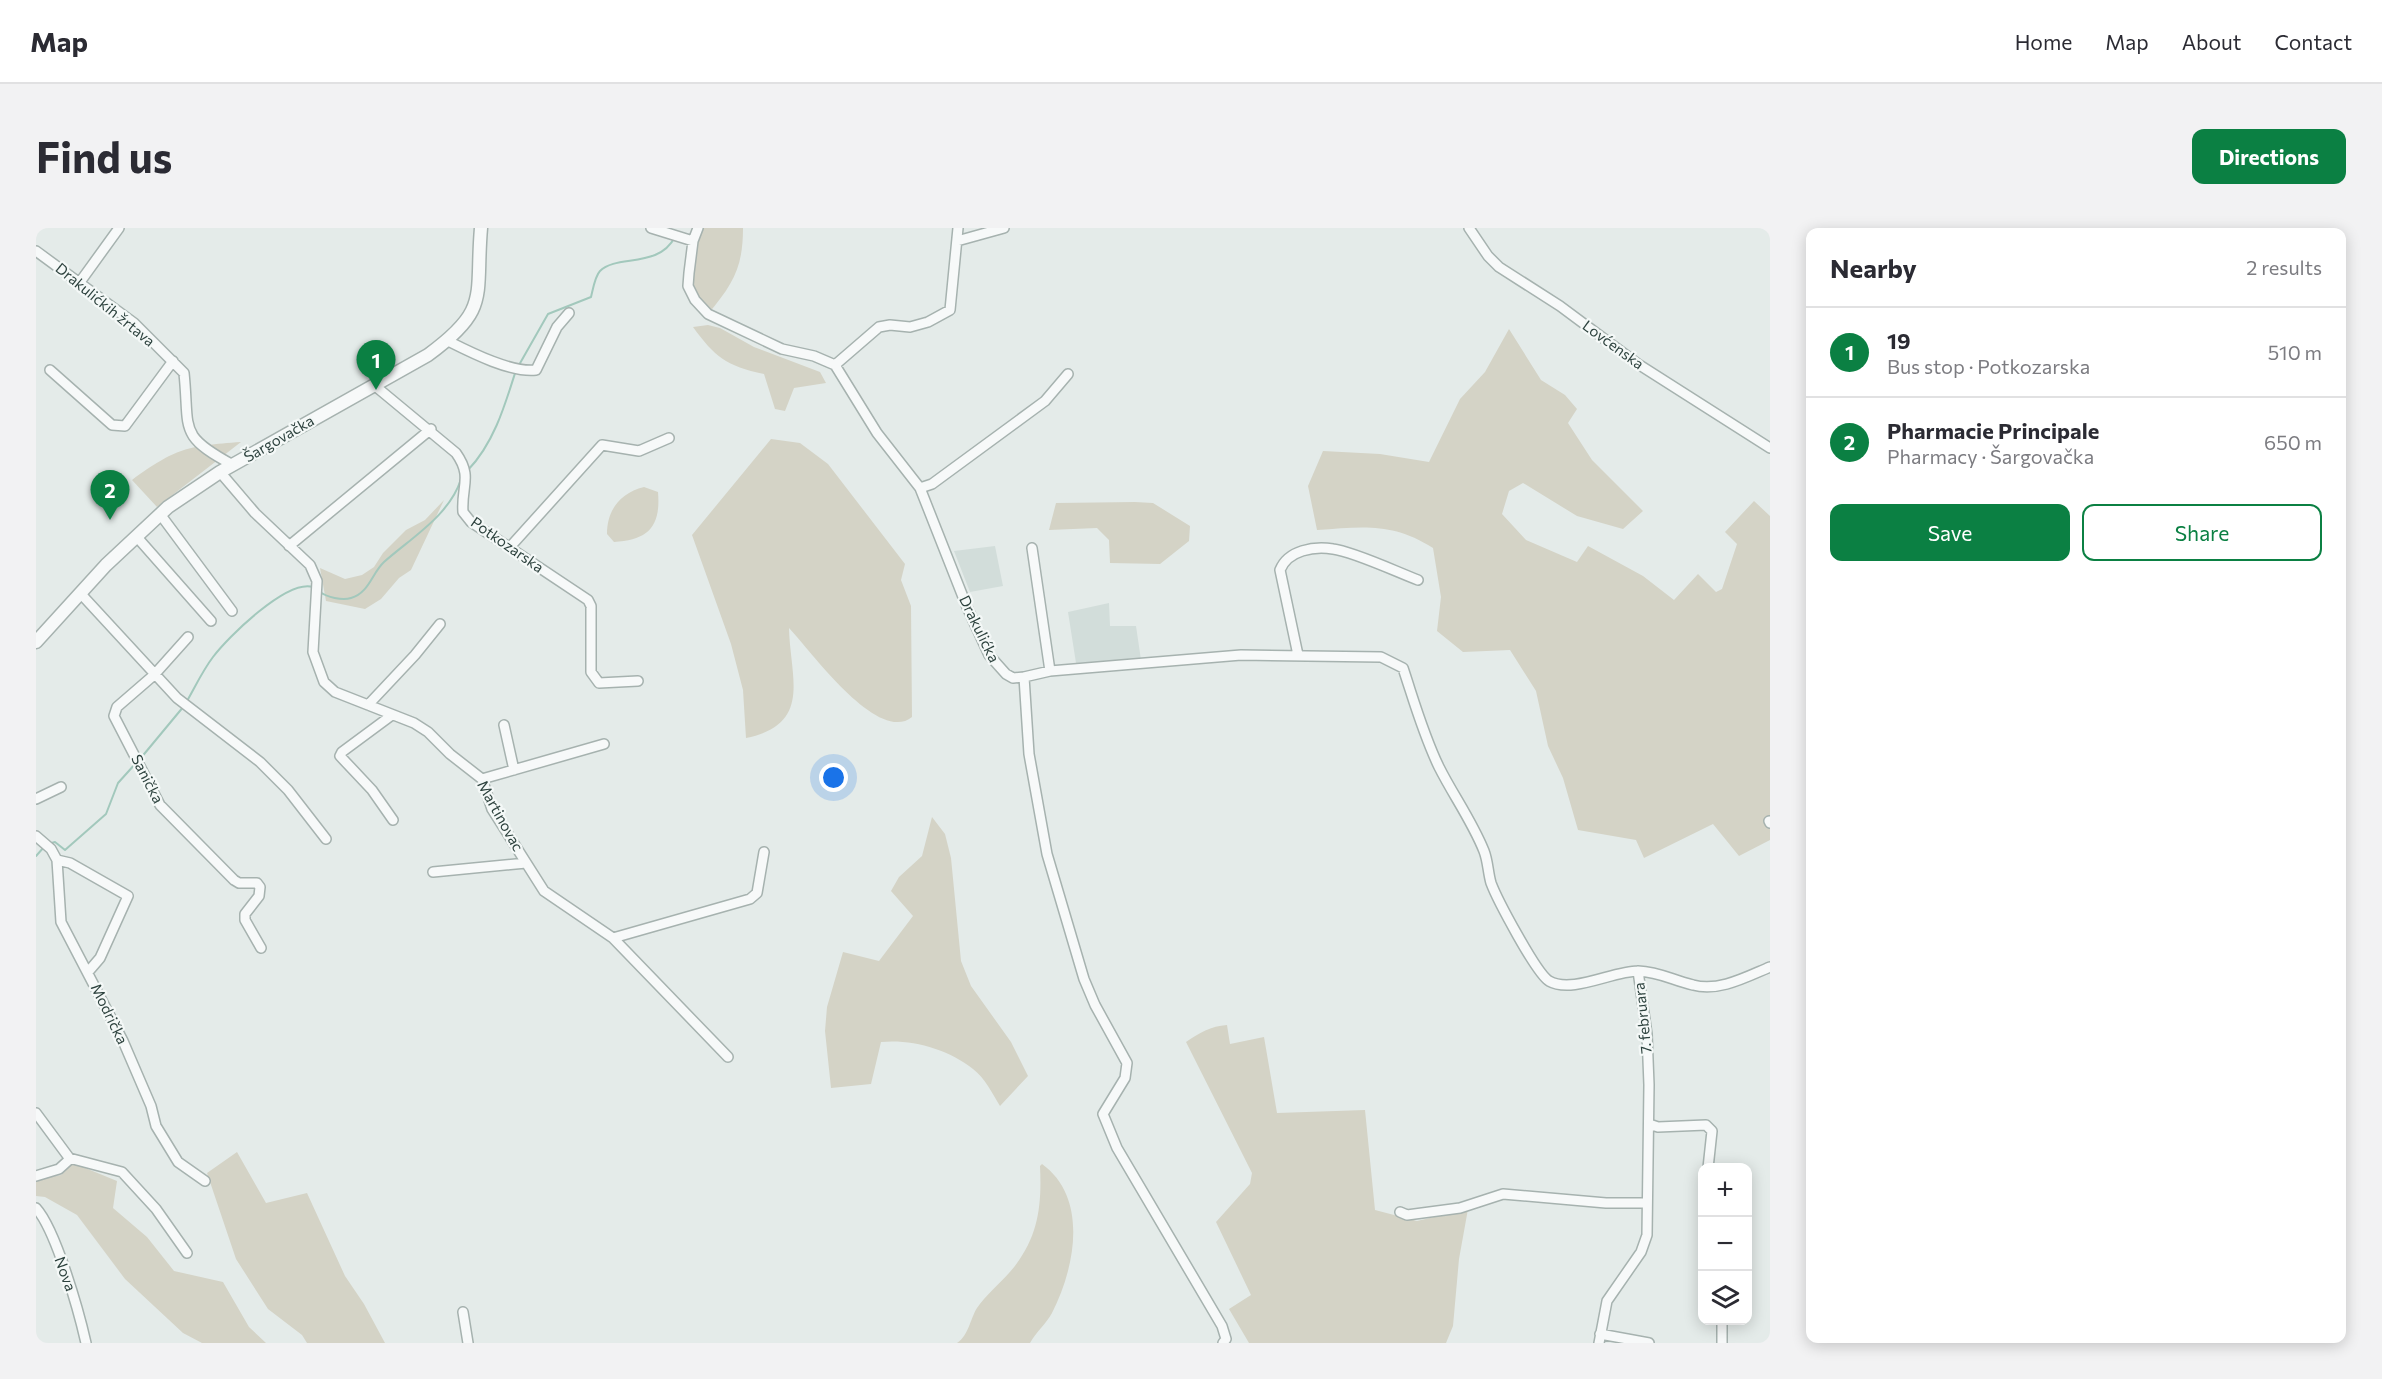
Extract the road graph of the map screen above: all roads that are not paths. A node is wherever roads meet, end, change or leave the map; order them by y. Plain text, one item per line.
1 (119, 228) edge
2 (481, 228) edge
3 (651, 228) edge
4 (699, 228) edge
5 (958, 228) edge
6 (1004, 228) edge
7 (1469, 228) edge
8 (957, 241) junction
9 (693, 242) junction
10 (36, 251) edge
11 (80, 282) junction
12 (569, 313) dead end
13 (448, 341) junction
14 (173, 361) junction
15 (835, 365) junction
16 (50, 370) dead end
17 (1068, 374) dead end
18 (374, 385) junction
19 (431, 429) junction
20 (669, 438) dead end
21 (1770, 447) edge
22 (233, 465) junction
23 (220, 472) junction
24 (920, 488) junction
25 (160, 514) junction
26 (136, 536) junction
27 (289, 546) junction
28 (510, 548) junction
29 (1032, 548) dead end
30 (1418, 580) dead end
31 (81, 594) junction
32 (232, 611) dead end
33 (211, 621) dead end
34 (440, 624) dead end
35 (188, 637) dead end
36 (36, 642) edge
37 (1298, 655) junction
38 (1050, 671) junction
39 (154, 675) junction
40 (1024, 677) junction
41 (638, 681) dead end
42 (368, 705) junction
43 (392, 715) junction
44 (504, 724) dead end
45 (604, 744) dead end
46 (514, 770) junction
47 (482, 779) junction
48 (61, 787) dead end
49 (36, 799) edge
50 (393, 820) dead end
51 (39, 838) edge
52 (326, 839) dead end
53 (764, 852) dead end
54 (57, 860) junction
55 (526, 863) junction
56 (433, 872) dead end
57 (613, 938) junction
58 (261, 948) dead end
59 (1770, 967) edge
60 (1638, 971) junction
61 (88, 972) junction
62 (728, 1057) dead end
63 (36, 1113) edge
64 (1649, 1124) junction
65 (69, 1158) junction
66 (1709, 1163) edge
67 (36, 1176) edge
68 (205, 1181) dead end
69 (1647, 1203) junction
70 (36, 1208) edge
71 (1400, 1212) dead end
72 (187, 1253) dead end
73 (463, 1312) dead end
74 (1722, 1325) edge
75 (1599, 1338) edge
76 (86, 1343) edge
77 (468, 1343) edge
78 (1223, 1343) edge
79 (1650, 1343) edge
80 (1722, 1343) edge

1 - 11 street
2 - 13 street, Šargovačka
3 - 9 street
4 - 9 street
5 - 8 street
6 - 8 street
7 - 21 street, Lovćenska
8 - 15 street
9 - 15 street
10 - 11 street, Drakulićkih žrtava
11 - 14 street, Drakulićkih žrtava
12 - 13 street
13 - 18 street, Šargovačka
14 - 16 street
14 - 22 street, Drakulićkih žrtava
15 - 24 street, Drakulićka
17 - 24 street
18 - 19 street, Potkozarska
18 - 22 street, Šargovačka
19 - 27 street
19 - 28 street, Potkozarska
20 - 28 street
22 - 23 street, Šargovačka
23 - 25 street, Šargovačka
23 - 27 street, Martinovac
24 - 40 street, Drakulićka
25 - 26 street, Šargovačka
25 - 32 street
26 - 31 street, Šargovačka
26 - 33 street
27 - 42 street, Martinovac
28 - 41 street, Potkozarska
29 - 38 street
30 - 37 street
31 - 36 street, Šargovačka
31 - 39 street
34 - 42 street
35 - 39 street, Sanička
37 - 38 street
37 - 60 street
38 - 40 street
39 - 52 street
39 - 58 street, Sanička
40 - 78 street
42 - 43 street, Martinovac
43 - 47 street, Martinovac
43 - 50 street
44 - 46 street
45 - 46 street
46 - 47 street
47 - 55 street, Martinovac
48 - 49 street
51 - 54 street, Modrička
53 - 57 street
54 - 61 street, Modrička
54 - 61 street
55 - 56 street
55 - 57 street, Martinovac
57 - 62 street, Martinovac
59 - 60 street, 7. februara
60 - 64 street, 7. februara
61 - 68 street, Modrička
63 - 65 street
64 - 66 street
64 - 69 street, 7. februara
65 - 67 street
65 - 72 street
69 - 71 street
69 - 75 street, 7. februara
70 - 76 street, Nova
73 - 77 street
74 - 80 street
75 - 79 street

